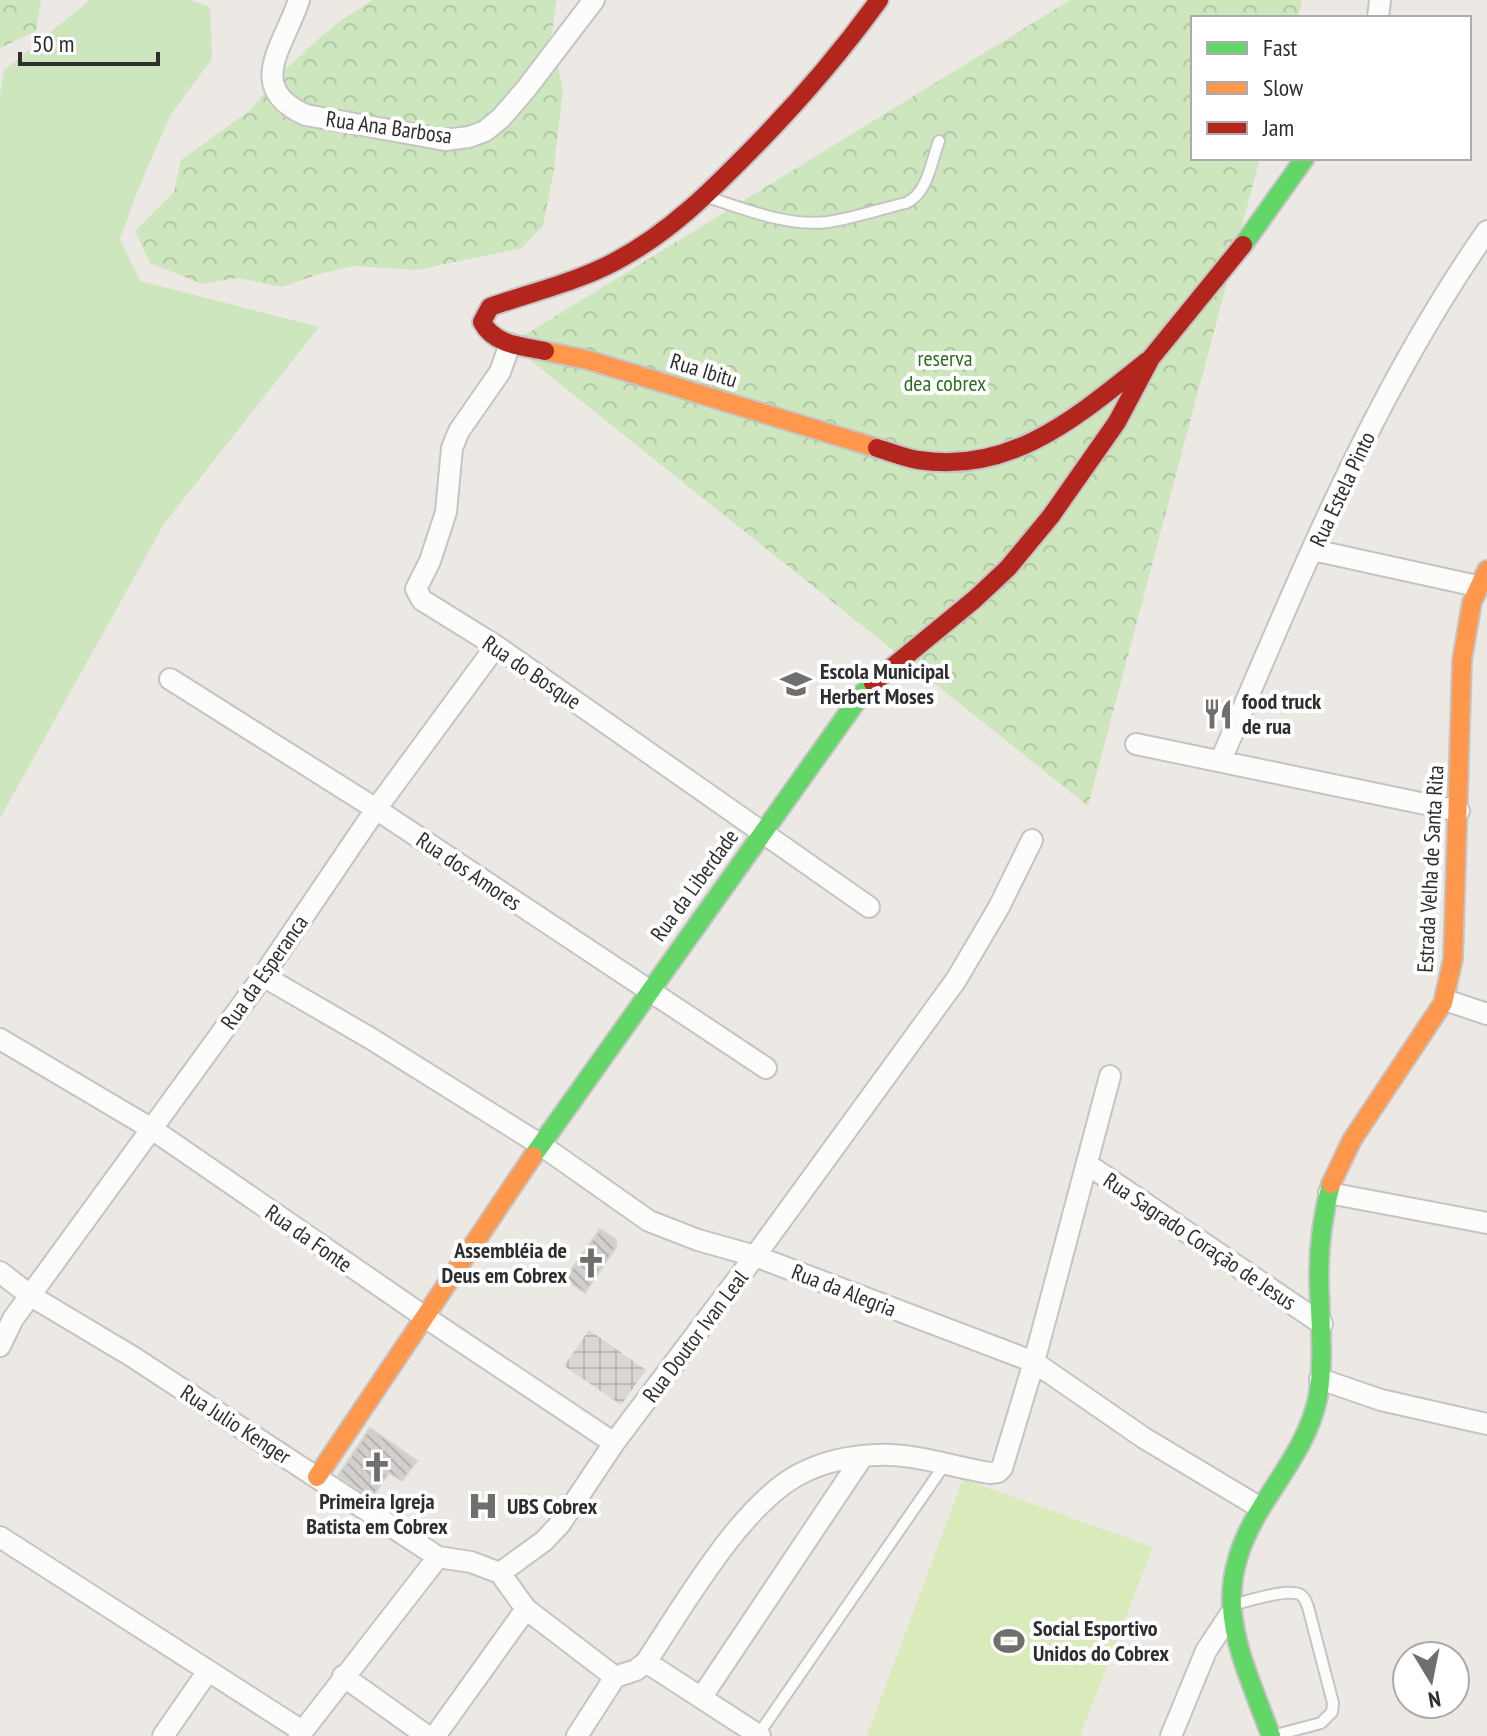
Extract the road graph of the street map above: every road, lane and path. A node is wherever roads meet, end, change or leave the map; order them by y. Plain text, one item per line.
1 (299, 0) edge
2 (594, 0) edge
3 (879, 0) edge
4 (939, 141) dead end
5 (1304, 160) edge
6 (707, 196) junction
7 (1487, 231) edge
8 (510, 344) junction
9 (1151, 358) junction
10 (1313, 550) junction
11 (1482, 578) edge
12 (496, 646) junction
13 (170, 679) dead end
14 (1136, 744) dead end
15 (1221, 760) junction
16 (376, 809) junction
17 (1459, 811) junction
18 (762, 832) junction
19 (1032, 840) dead end
20 (869, 907) dead end
21 (263, 976) junction
22 (648, 989) junction
23 (1445, 1000) junction
24 (1487, 1014) edge
25 (0, 1039) edge
26 (766, 1068) dead end
27 (1110, 1076) dead end
28 (152, 1129) junction
29 (541, 1145) junction
30 (1087, 1164) junction
31 (1329, 1193) junction
32 (1487, 1223) edge
33 (755, 1256) junction
34 (0, 1272) edge
35 (31, 1296) junction
36 (422, 1315) junction
37 (1322, 1324) junction
38 (0, 1346) edge
39 (1034, 1362) junction
40 (1320, 1379) junction
41 (1487, 1424) edge
42 (614, 1443) junction
43 (863, 1456) junction
44 (945, 1464) junction
45 (317, 1477) junction
46 (1259, 1507) junction
47 (0, 1537) edge
48 (438, 1557) junction
49 (500, 1573) junction
50 (526, 1609) junction
51 (1230, 1610) junction
52 (646, 1662) junction
53 (208, 1671) junction
54 (343, 1676) junction
55 (615, 1677) junction
56 (701, 1698) junction
57 (300, 1733) edge
58 (759, 1735) edge
59 (163, 1736) edge
60 (427, 1736) edge
61 (435, 1736) edge
62 (577, 1736) edge
63 (1171, 1736) edge
64 (1272, 1736) edge

1 - 2 street, Rua Ana Barbosa
3 - 6 street
4 - 6 lane
5 - 9 street
6 - 8 street
7 - 10 street, Rua Estela Pinto
8 - 9 street, Rua Ibitu
8 - 12 street, Rua do Bosque
9 - 18 street, Rua da Liberdade
10 - 11 street
10 - 15 street, Rua Estela Pinto
11 - 17 street, Estrada Velha de Santa Rita
12 - 16 street, Rua da Esperanca
12 - 18 street, Rua do Bosque
13 - 16 street, Rua dos Amores
14 - 15 street
15 - 17 street
16 - 21 street, Rua da Esperanca
16 - 22 street, Rua dos Amores
17 - 23 street, Estrada Velha de Santa Rita
18 - 20 street, Rua do Bosque
18 - 22 street, Rua da Liberdade
19 - 33 street, Rua Doutor Ivan Leal
21 - 28 street, Rua da Esperanca
21 - 29 street, Rua da Alegria
22 - 26 street, Rua dos Amores
22 - 29 street, Rua da Liberdade
23 - 24 street
23 - 31 street, Estrada Velha de Santa Rita
25 - 28 street, Rua da Fonte
27 - 30 street
28 - 35 street, Rua da Esperanca
28 - 36 street, Rua da Fonte
29 - 33 street, Rua da Alegria
29 - 36 street, Rua da Liberdade
30 - 37 street, Rua Sagrado Coração de Jesus
30 - 39 street, Rua Sagrado Coração de Jesus
31 - 32 street
31 - 37 street, Estrada Velha de Santa Rita
33 - 39 street, Rua da Alegria
33 - 42 street, Rua Doutor Ivan Leal
34 - 35 street, Rua Julio Kenger
35 - 38 street, Rua da Esperanca
35 - 45 street, Rua Julio Kenger
36 - 42 street, Rua da Fonte
36 - 45 street, Rua da Liberdade
37 - 40 street, Estrada Velha de Santa Rita
39 - 44 street, Rua Sagrado Coração de Jesus
39 - 46 street, Rua da Alegria
40 - 41 street
40 - 46 street, Estrada Velha de Santa Rita
42 - 49 street, Rua Doutor Ivan Leal
43 - 44 street
43 - 52 street
43 - 56 street
44 - 58 lane
45 - 48 street, Rua Julio Kenger
46 - 51 street, Estrada Velha de Santa Rita
47 - 53 street
48 - 49 street
48 - 54 street
49 - 50 street
50 - 55 street
50 - 61 street
51 - 63 street
51 - 64 street, Estrada Velha de Santa Rita
51 - 64 lane
52 - 55 street
52 - 56 street
53 - 57 street
53 - 59 street
54 - 57 street
54 - 60 street
55 - 62 street
56 - 58 street

